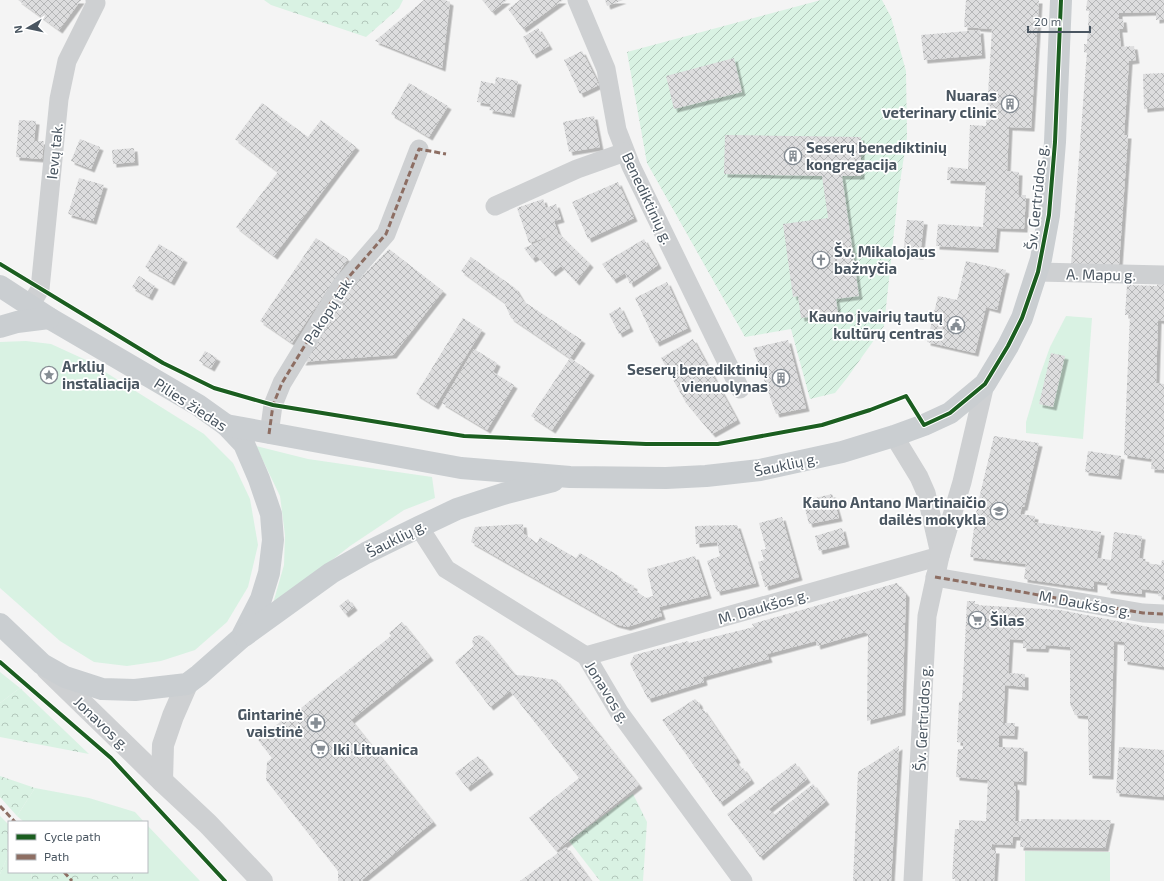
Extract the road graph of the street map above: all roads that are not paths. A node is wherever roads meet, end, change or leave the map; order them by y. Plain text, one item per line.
1 (95, 0) edge
2 (577, 0) edge
3 (1061, 0) edge
4 (419, 149) dead end
5 (625, 152) junction
6 (495, 206) dead end
7 (1038, 272) junction
8 (1164, 275) edge
9 (0, 286) edge
10 (30, 306) junction
11 (49, 318) junction
12 (0, 327) edge
13 (985, 384) junction
14 (740, 389) dead end
15 (226, 425) junction
16 (269, 434) junction
17 (894, 436) junction
18 (570, 477) junction
19 (419, 526) junction
20 (940, 556) junction
21 (935, 577) junction
22 (1164, 614) edge
23 (0, 624) edge
24 (241, 638) junction
25 (586, 656) junction
26 (42, 664) junction
27 (187, 684) junction
28 (162, 781) junction
29 (262, 881) edge
30 (743, 881) edge
31 (914, 881) edge

1 - 10 street, Ievų tak.
2 - 5 street, Benediktinių g.
3 - 7 main road, Šv. Gertrūdos g.
4 - 16 street, Pakopų tak.
5 - 6 street
5 - 14 street, Benediktinių g.
7 - 8 street, A. Mapu g.
7 - 13 main road, Šv. Gertrūdos g.
9 - 10 main road
10 - 11 main road
11 - 12 main road
11 - 15 main road, Pilies žiedas
13 - 17 main road, Šauklių g.
13 - 20 street, Šv. Gertrūdos g.
15 - 16 main road, Šauklių g.
15 - 24 main road, Pilies žiedas
16 - 18 main road, Šauklių g.
17 - 18 main road, Šauklių g.
17 - 20 street, Šv. Gertrūdos g.
18 - 19 main road, Šauklių g.
19 - 24 main road, Šauklių g.
19 - 25 street, Jonavos g.
20 - 21 street, Šv. Gertrūdos g.
20 - 25 street, M. Daukšos g.
21 - 22 street, M. Daukšos g.
21 - 31 street, Šv. Gertrūdos g.
23 - 26 main road
24 - 27 main road, Pilies žiedas
25 - 30 street, Jonavos g.
26 - 27 main road
26 - 28 street, Jonavos g.
27 - 28 street
28 - 29 street, Jonavos g.

